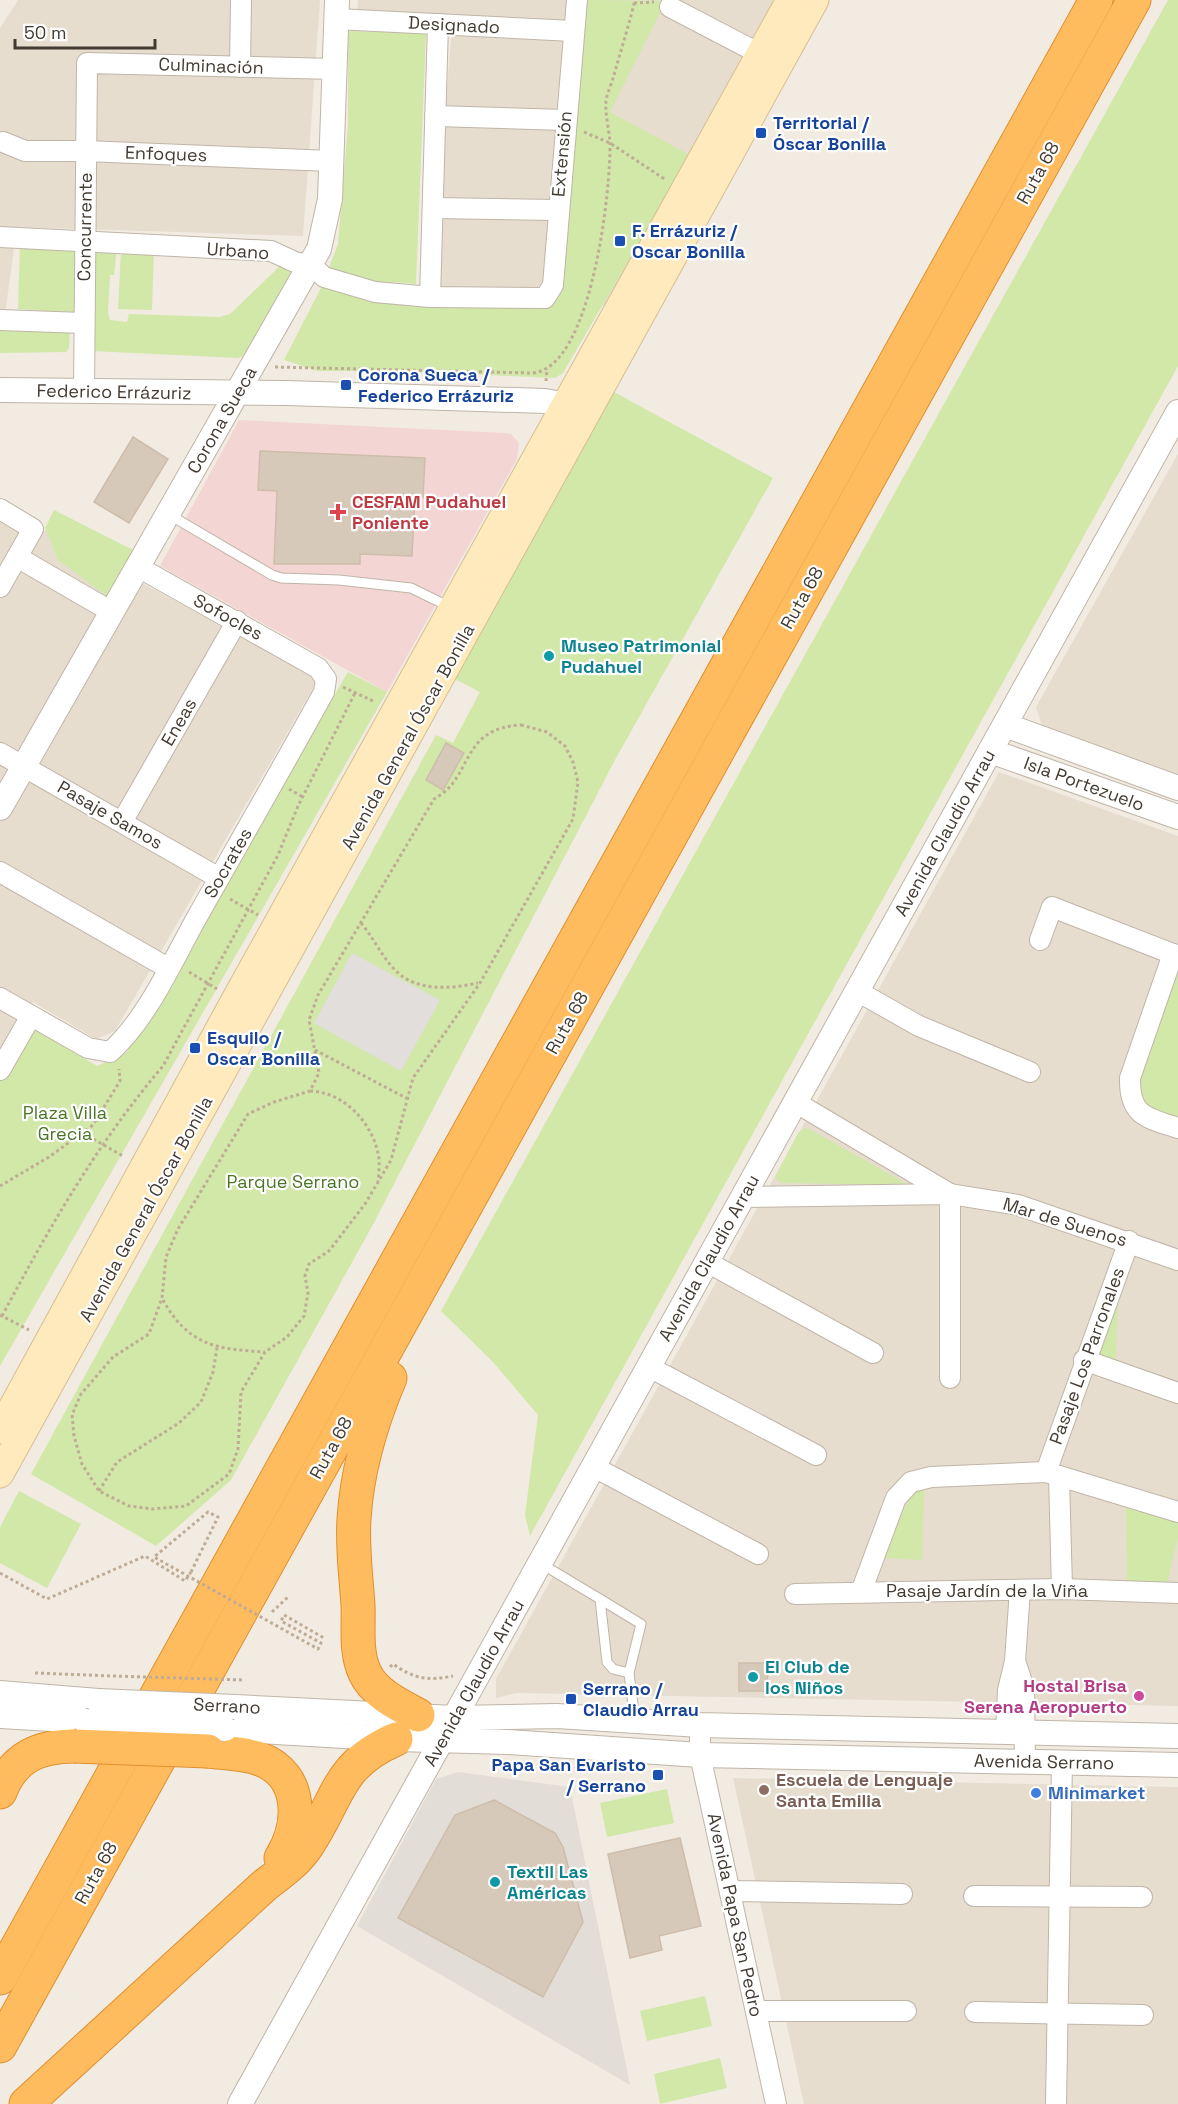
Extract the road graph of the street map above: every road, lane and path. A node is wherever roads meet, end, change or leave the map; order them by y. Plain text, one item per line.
1 (241, 0) edge
2 (576, 0) edge
3 (635, 0) edge
4 (790, 0) edge
5 (815, 0) edge
6 (1096, 0) edge
7 (1134, 0) edge
8 (670, 7) dead end
9 (336, 10) edge
10 (438, 24) junction
11 (573, 31) junction
12 (760, 54) junction
13 (87, 63) joint
14 (240, 67) junction
15 (334, 69) junction
16 (435, 116) junction
17 (570, 124) junction
18 (3, 142) dead end
19 (610, 143) junction
20 (85, 151) junction
21 (331, 161) junction
22 (684, 192) junction
23 (433, 208) junction
24 (557, 210) junction
25 (0, 237) edge
26 (85, 243) junction
27 (311, 264) junction
28 (430, 297) junction
29 (538, 299) joint
30 (0, 320) edge
31 (83, 322) junction
32 (252, 366) junction
33 (0, 390) edge
34 (84, 392) junction
35 (237, 392) junction
36 (576, 410) junction
37 (1178, 412) edge
38 (0, 509) edge
39 (168, 514) junction
40 (17, 557) junction
41 (138, 567) junction
42 (0, 587) edge
43 (453, 608) junction
44 (112, 612) junction
45 (237, 621) junction
46 (322, 676) junction
47 (356, 691) junction
48 (378, 704) dead end
49 (1005, 725) junction
50 (990, 751) junction
51 (0, 753) edge
52 (24, 766) junction
53 (1178, 788) edge
54 (0, 808) edge
55 (1178, 817) edge
56 (122, 822) junction
57 (0, 872) edge
58 (216, 884) junction
59 (248, 909) junction
60 (264, 918) dead end
61 (361, 923) junction
62 (1040, 940) dead end
63 (1175, 955) edge
64 (170, 965) junction
65 (206, 982) junction
66 (480, 983) junction
67 (857, 991) junction
68 (222, 992) dead end
69 (0, 998) edge
70 (31, 1016) junction
71 (315, 1050) junction
72 (110, 1052) junction
73 (0, 1070) edge
74 (1030, 1072) dead end
75 (310, 1091) junction
76 (408, 1099) junction
77 (795, 1102) junction
78 (1178, 1128) edge
79 (83, 1133) junction
80 (102, 1144) junction
81 (131, 1160) dead end
82 (489, 1166) junction
83 (378, 1182) junction
84 (0, 1186) edge
85 (950, 1194) junction
86 (743, 1197) junction
87 (1129, 1241) junction
88 (1178, 1260) edge
89 (707, 1262) junction
90 (162, 1298) junction
91 (1, 1316) edge
92 (49, 1341) junction
93 (217, 1348) junction
94 (265, 1352) junction
95 (873, 1353) dead end
96 (1084, 1360) junction
97 (649, 1367) junction
98 (950, 1378) dead end
99 (1178, 1393) edge
100 (0, 1430) edge
101 (816, 1455) dead end
102 (594, 1467) junction
103 (0, 1474) edge
104 (1053, 1474) junction
105 (99, 1491) junction
106 (1178, 1512) edge
107 (758, 1554) dead end
108 (540, 1563) junction
109 (0, 1573) edge
110 (1062, 1589) junction
111 (1020, 1590) junction
112 (861, 1592) junction
113 (1178, 1593) edge
114 (795, 1594) dead end
115 (288, 1597) dead end
116 (600, 1599) junction
117 (264, 1619) junction
118 (324, 1638) dead end
119 (34, 1673) dead end
120 (629, 1673) junction
121 (244, 1680) dead end
122 (0, 1693) edge
123 (418, 1715) junction
124 (0, 1716) edge
125 (454, 1718) junction
126 (635, 1722) junction
127 (700, 1725) junction
128 (1016, 1732) junction
129 (79, 1733) junction
130 (1178, 1736) edge
131 (396, 1739) junction
132 (216, 1740) junction
133 (442, 1741) junction
134 (700, 1755) junction
135 (1025, 1762) junction
136 (1062, 1763) junction
137 (1178, 1765) edge
138 (0, 1792) edge
139 (265, 1886) junction
140 (730, 1891) junction
141 (902, 1894) dead end
142 (974, 1896) dead end
143 (1059, 1897) junction
144 (1142, 1897) dead end
145 (0, 1978) edge
146 (756, 2011) junction
147 (906, 2011) dead end
148 (975, 2012) dead end
149 (1057, 2014) junction
150 (1143, 2015) dead end
151 (0, 2046) edge
152 (26, 2104) edge
153 (240, 2104) edge
154 (776, 2104) edge
155 (1056, 2104) edge

1 - 14 street
2 - 11 street, Extensión
3 - 19 path
4 - 12 main road, Avenida General Óscar Bonilla
5 - 36 main road, Avenida General Óscar Bonilla
6 - 145 highway, Ruta 68
7 - 82 highway, Ruta 68
8 - 12 street
9 - 10 street, Designado
9 - 15 street, Corona Sueca
10 - 11 street, Designado
10 - 16 street
11 - 17 street, Extensión
12 - 22 main road, Avenida General Óscar Bonilla
13 - 14 street, Culminación
13 - 20 street, Concurrente
14 - 15 street, Culminación
15 - 21 street, Corona Sueca
16 - 17 street
16 - 23 street
17 - 19 path
17 - 24 street, Extensión
18 - 20 street, Enfoques
19 - 22 path
19 - 32 path
20 - 21 street, Enfoques
20 - 26 street, Concurrente
21 - 27 street, Corona Sueca
22 - 36 main road, Avenida General Óscar Bonilla
23 - 24 street
23 - 28 street
24 - 29 street, Extensión
25 - 26 street, Urbano
26 - 27 street, Urbano
26 - 31 street, Concurrente
27 - 28 street, Urbano
27 - 32 street, Corona Sueca
28 - 29 street, Urbano
30 - 31 street
31 - 34 street, Concurrente
32 - 35 street, Corona Sueca
33 - 34 street, Federico Errázuriz
34 - 35 street, Federico Errázuriz
35 - 36 street, Federico Errázuriz
35 - 39 street, Corona Sueca
36 - 43 main road, Avenida General Óscar Bonilla
36 - 103 main road, Avenida General Óscar Bonilla
37 - 49 street, Avenida Claudio Arrau
38 - 40 street
39 - 41 street, Corona Sueca
39 - 43 lane
40 - 42 street
40 - 44 street
41 - 44 street, Corona Sueca
41 - 45 street, Sofocles
43 - 92 main road, Avenida General Óscar Bonilla
44 - 52 street, Corona Sueca
45 - 46 street, Sofocles
45 - 56 street, Eneas
46 - 47 path
46 - 58 street, Socrates
47 - 48 path
47 - 59 path
49 - 50 street, Avenida Claudio Arrau
49 - 53 street, Isla Portezuelo
50 - 55 street, Isla Portezuelo
50 - 67 street, Avenida Claudio Arrau
51 - 52 street, Pasaje Samos
52 - 54 street, Corona Sueca
52 - 56 street, Pasaje Samos
56 - 58 street, Pasaje Samos
57 - 64 street
58 - 59 path
58 - 64 street, Socrates
59 - 60 path
59 - 65 path
61 - 66 path
61 - 66 path
61 - 71 path
62 - 63 street
63 - 78 street
64 - 65 path
64 - 72 street, Socrates
65 - 68 path
65 - 80 path
66 - 76 path
67 - 74 street
67 - 77 street, Avenida Claudio Arrau
69 - 70 street
70 - 72 street
70 - 73 street
71 - 75 path
71 - 76 path
72 - 79 path
75 - 83 path
75 - 90 path
76 - 83 path
77 - 85 street, Mar de Suenos
77 - 86 street, Avenida Claudio Arrau
79 - 80 path
79 - 84 path
80 - 81 path
80 - 91 path
82 - 123 highway
82 - 151 highway, Ruta 68
83 - 94 path
85 - 86 street, Mar de Suenos
85 - 87 street, Mar de Suenos
85 - 98 street
86 - 89 street, Avenida Claudio Arrau
87 - 88 street, Mar de Suenos
87 - 96 street, Pasaje Los Parronales
89 - 95 street
89 - 97 street, Avenida Claudio Arrau
90 - 93 path
90 - 105 path
91 - 92 path
92 - 100 main road, Avenida General Óscar Bonilla
93 - 94 path
93 - 105 path
94 - 105 path
96 - 99 street
96 - 104 street, Pasaje Los Parronales
97 - 101 street
97 - 102 street, Avenida Claudio Arrau
102 - 107 street
102 - 108 street, Avenida Claudio Arrau
104 - 106 street
104 - 110 street, Pasaje Los Parronales
104 - 112 street
108 - 116 lane
108 - 125 street, Avenida Claudio Arrau
109 - 117 path, bridge
110 - 111 street, Pasaje Jardín de la Viña
110 - 113 street, Pasaje Jardín de la Viña
111 - 112 street, Pasaje Jardín de la Viña
111 - 128 street
112 - 114 street, Pasaje Jardín de la Viña
115 - 117 path
116 - 120 lane
116 - 120 lane
117 - 118 path, bridge
119 - 121 path, bridge
120 - 126 lane
122 - 123 street, Serrano, bridge
123 - 125 street, Serrano
124 - 129 street
125 - 126 street, Avenida Serrano
125 - 133 street, Avenida Claudio Arrau
126 - 127 street, Avenida Serrano
127 - 128 street, Avenida Serrano
127 - 134 street, Avenida Papa San Pedro
128 - 130 street, Avenida Serrano
128 - 135 street
129 - 132 highway, bridge
129 - 138 highway
131 - 132 street, Serrano
131 - 133 street, Serrano
131 - 139 highway
132 - 139 highway
133 - 134 street, Avenida Serrano
133 - 153 street, Avenida Claudio Arrau
134 - 135 street, Avenida Serrano
134 - 140 street, Avenida Papa San Pedro
135 - 136 street, Avenida Serrano
136 - 137 street, Avenida Serrano
136 - 143 street
139 - 152 highway
140 - 141 street
140 - 146 street, Avenida Papa San Pedro
142 - 143 street
143 - 144 street
143 - 149 street
146 - 147 street
146 - 154 street, Avenida Papa San Pedro
148 - 149 street
149 - 150 street
149 - 155 street

